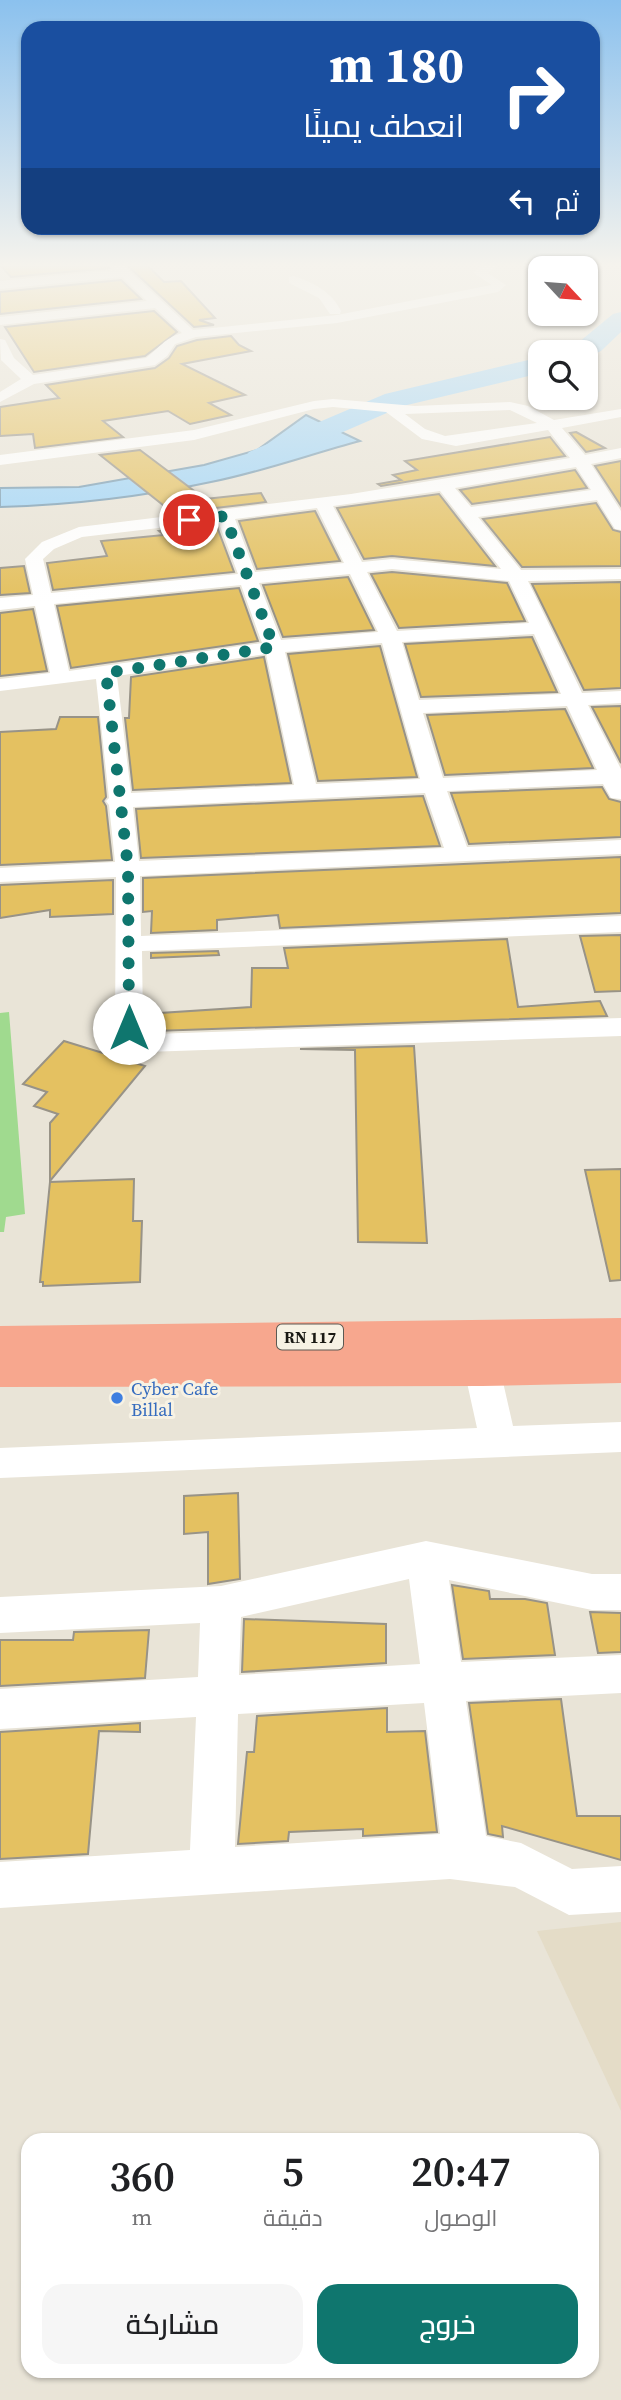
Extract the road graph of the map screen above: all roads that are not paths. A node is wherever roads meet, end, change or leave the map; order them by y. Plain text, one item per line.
1 (43, 378) edge
2 (30, 380) joint
3 (0, 398) edge
4 (391, 409) junction
5 (621, 414) edge
6 (552, 425) junction
7 (621, 453) edge
8 (0, 460) edge
9 (581, 461) junction
10 (445, 486) junction
11 (601, 494) junction
12 (324, 505) junction
13 (467, 513) junction
14 (225, 516) junction
15 (619, 516) edge
16 (354, 568) junction
17 (621, 574) edge
18 (516, 576) junction
19 (248, 579) junction
20 (43, 600) junction
21 (0, 604) edge
22 (543, 628) junction
23 (390, 636) junction
24 (274, 647) junction
25 (106, 673) junction
26 (61, 679) junction
27 (0, 685) edge
28 (621, 697) edge
29 (572, 698) junction
30 (410, 707) junction
31 (615, 776) edge
32 (433, 784) junction
33 (306, 790) junction
34 (621, 797) edge
35 (118, 801) junction
36 (621, 847) edge
37 (458, 854) junction
38 (128, 868) junction
39 (0, 875) edge
40 (621, 924) edge
41 (129, 944) junction
42 (621, 1027) edge
43 (621, 1334) edge
44 (0, 1342) edge
45 (621, 1366) edge
46 (482, 1369) junction
47 (0, 1370) edge
48 (621, 1437) edge
49 (499, 1444) junction
50 (0, 1463) edge
51 (426, 1558) junction
52 (621, 1592) edge
53 (221, 1604) junction
54 (0, 1615) edge
55 (621, 1674) edge
56 (441, 1682) junction
57 (216, 1696) junction
58 (0, 1709) edge
59 (466, 1857) junction
60 (212, 1871) junction
61 (0, 1885) edge
62 (621, 1889) edge

1 - 2 street
2 - 3 street
4 - 6 street
4 - 6 street
4 - 8 street
5 - 6 street
6 - 9 street
7 - 9 street
9 - 10 street
9 - 11 street
10 - 12 street
10 - 13 street
11 - 13 street
11 - 15 street
12 - 14 street
12 - 16 street
13 - 18 street
14 - 19 street
14 - 20 street
16 - 18 street
16 - 19 street
16 - 23 street
17 - 18 street
18 - 22 street
19 - 20 street
19 - 24 street
20 - 21 street
20 - 26 street
22 - 23 street
22 - 29 street
23 - 24 street
23 - 30 street
24 - 25 street
24 - 33 street
25 - 26 street
25 - 35 street
26 - 27 street
28 - 29 street
29 - 30 street
29 - 31 street
30 - 32 street
31 - 32 street
31 - 34 street
32 - 33 street
32 - 37 street
33 - 35 street
35 - 38 street
36 - 37 street
37 - 38 street
38 - 39 street
38 - 41 street
40 - 41 street
41 - 42 street
43 - 44 main road, RN 117
45 - 46 main road, RN 117
46 - 47 main road, RN 117
46 - 49 street
48 - 49 street
49 - 50 street
51 - 52 street
51 - 53 street
51 - 56 street
53 - 54 street
53 - 57 street
55 - 56 street
56 - 57 street
56 - 59 street
57 - 58 street
57 - 60 street
59 - 60 street
59 - 62 street
60 - 61 street

